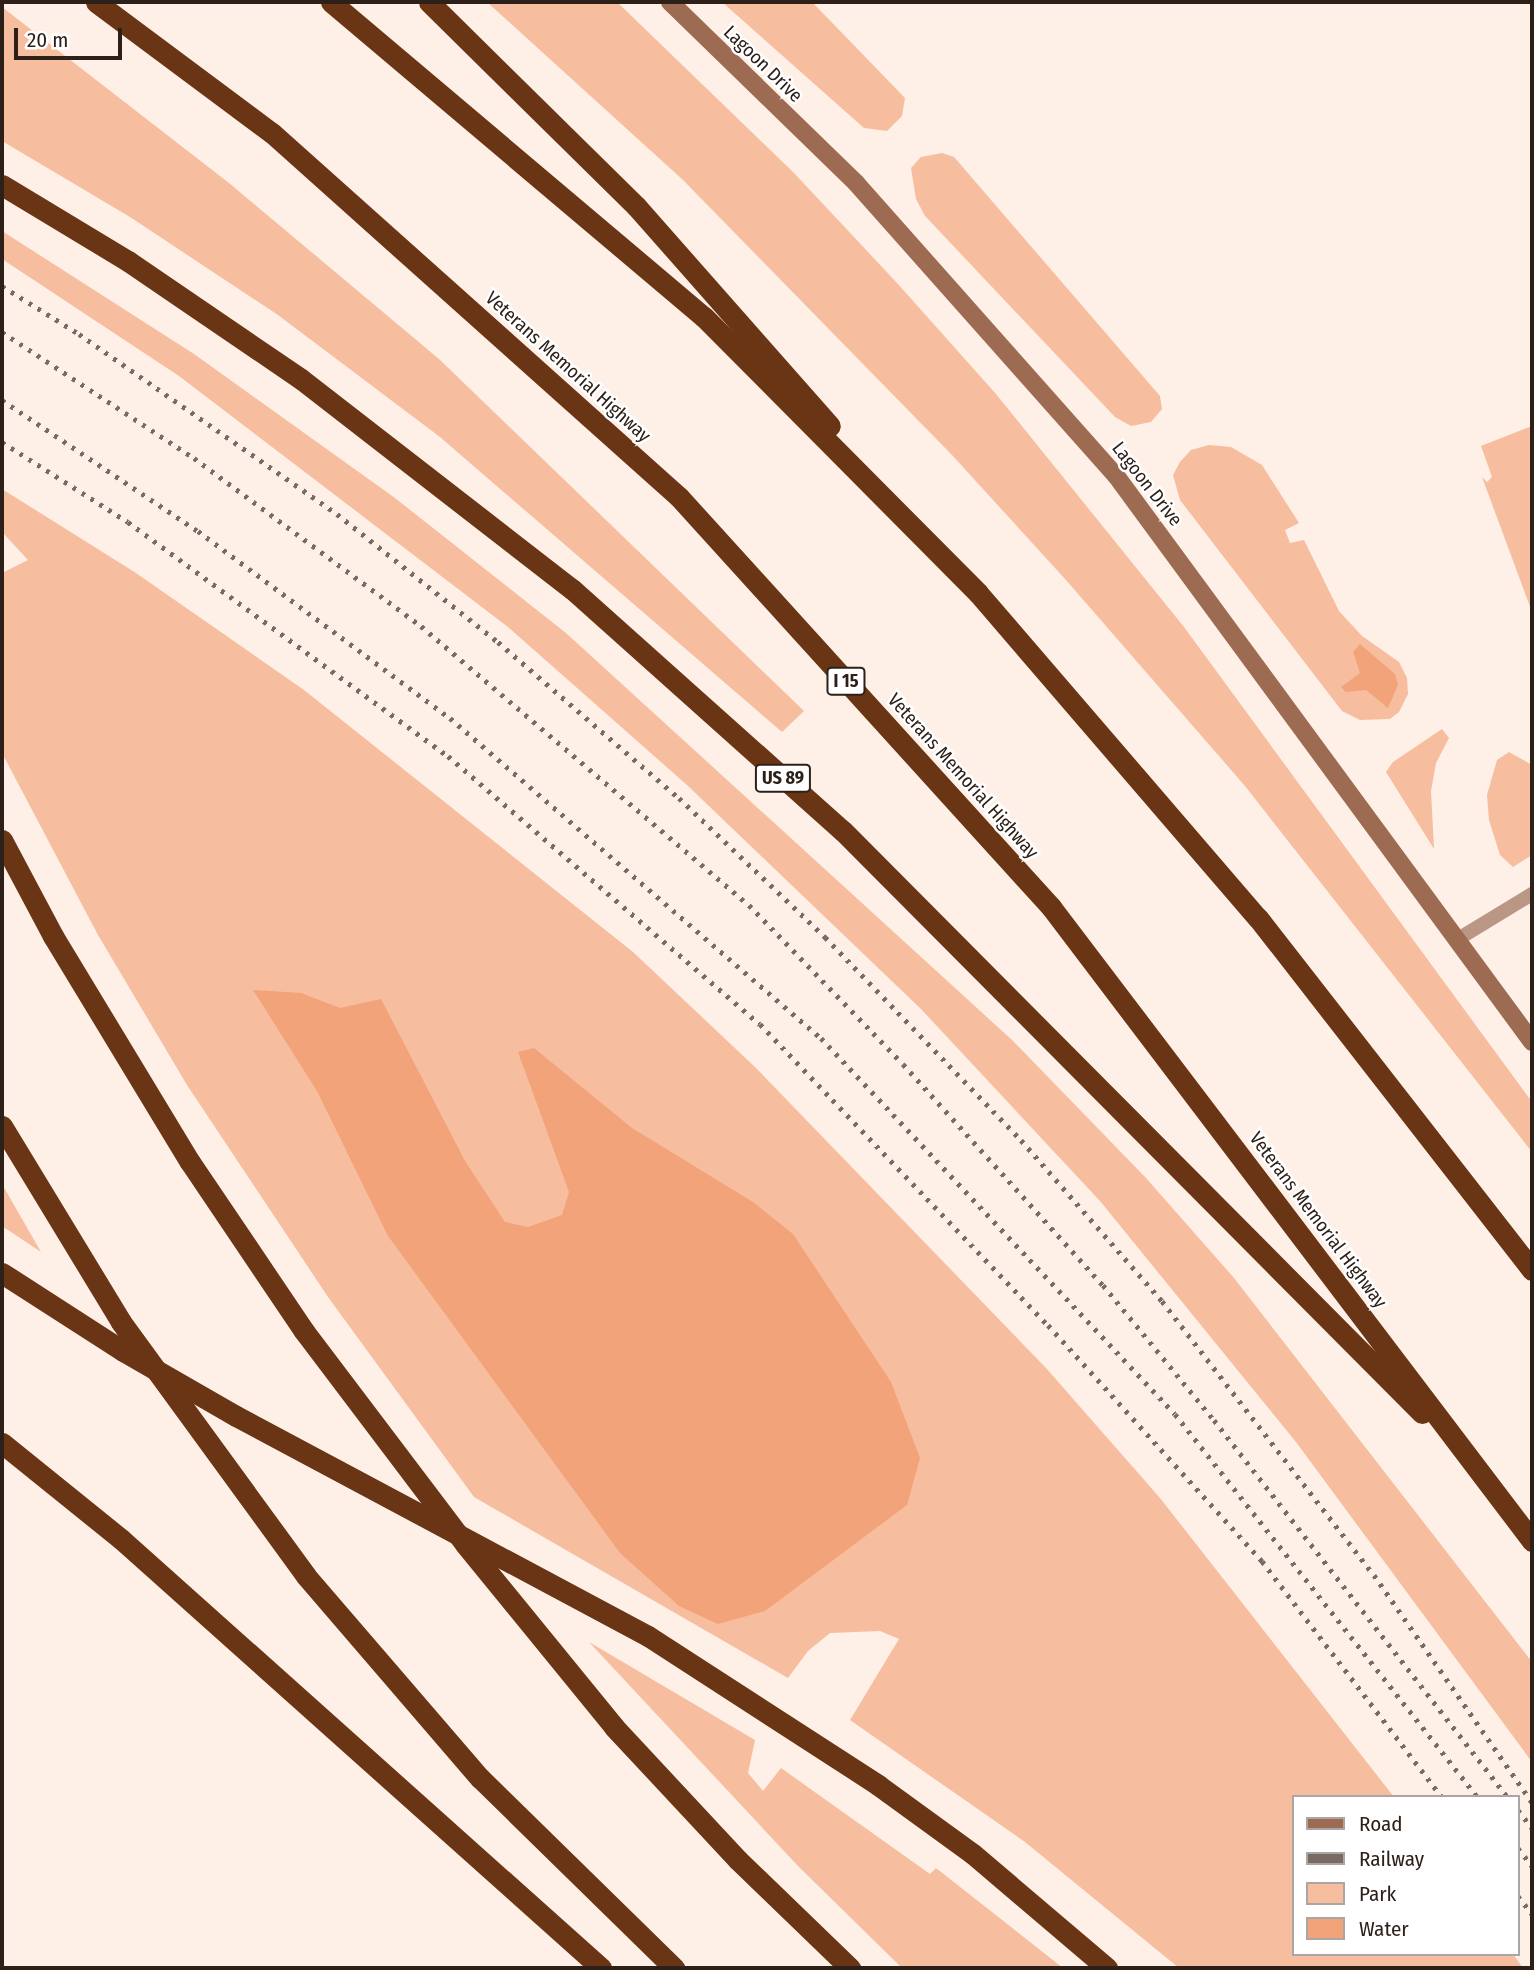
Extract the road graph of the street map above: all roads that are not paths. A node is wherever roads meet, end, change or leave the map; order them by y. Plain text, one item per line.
1 (96, 2) edge
2 (331, 2) edge
3 (429, 2) edge
4 (670, 2) edge
5 (2, 185) edge
6 (978, 593) junction
7 (2, 840) edge
8 (1532, 894) edge
9 (1458, 939) junction
10 (1532, 1042) edge
11 (2, 1126) edge
12 (1532, 1270) edge
13 (2, 1273) edge
14 (2, 1443) edge
15 (1479, 1471) junction
16 (1532, 1541) edge
17 (601, 1968) edge
18 (674, 1968) edge
19 (850, 1968) edge
20 (1107, 1968) edge

1 - 15 highway, Veterans Memorial Highway / I 15
2 - 6 highway
3 - 6 highway
4 - 9 street, Lagoon Drive
5 - 15 highway, US 89
6 - 12 highway
7 - 19 highway
8 - 9 lane
9 - 10 street, Lagoon Drive
11 - 18 highway
13 - 20 highway, bridge
14 - 17 highway
15 - 16 highway, Veterans Memorial Highway / I 15

